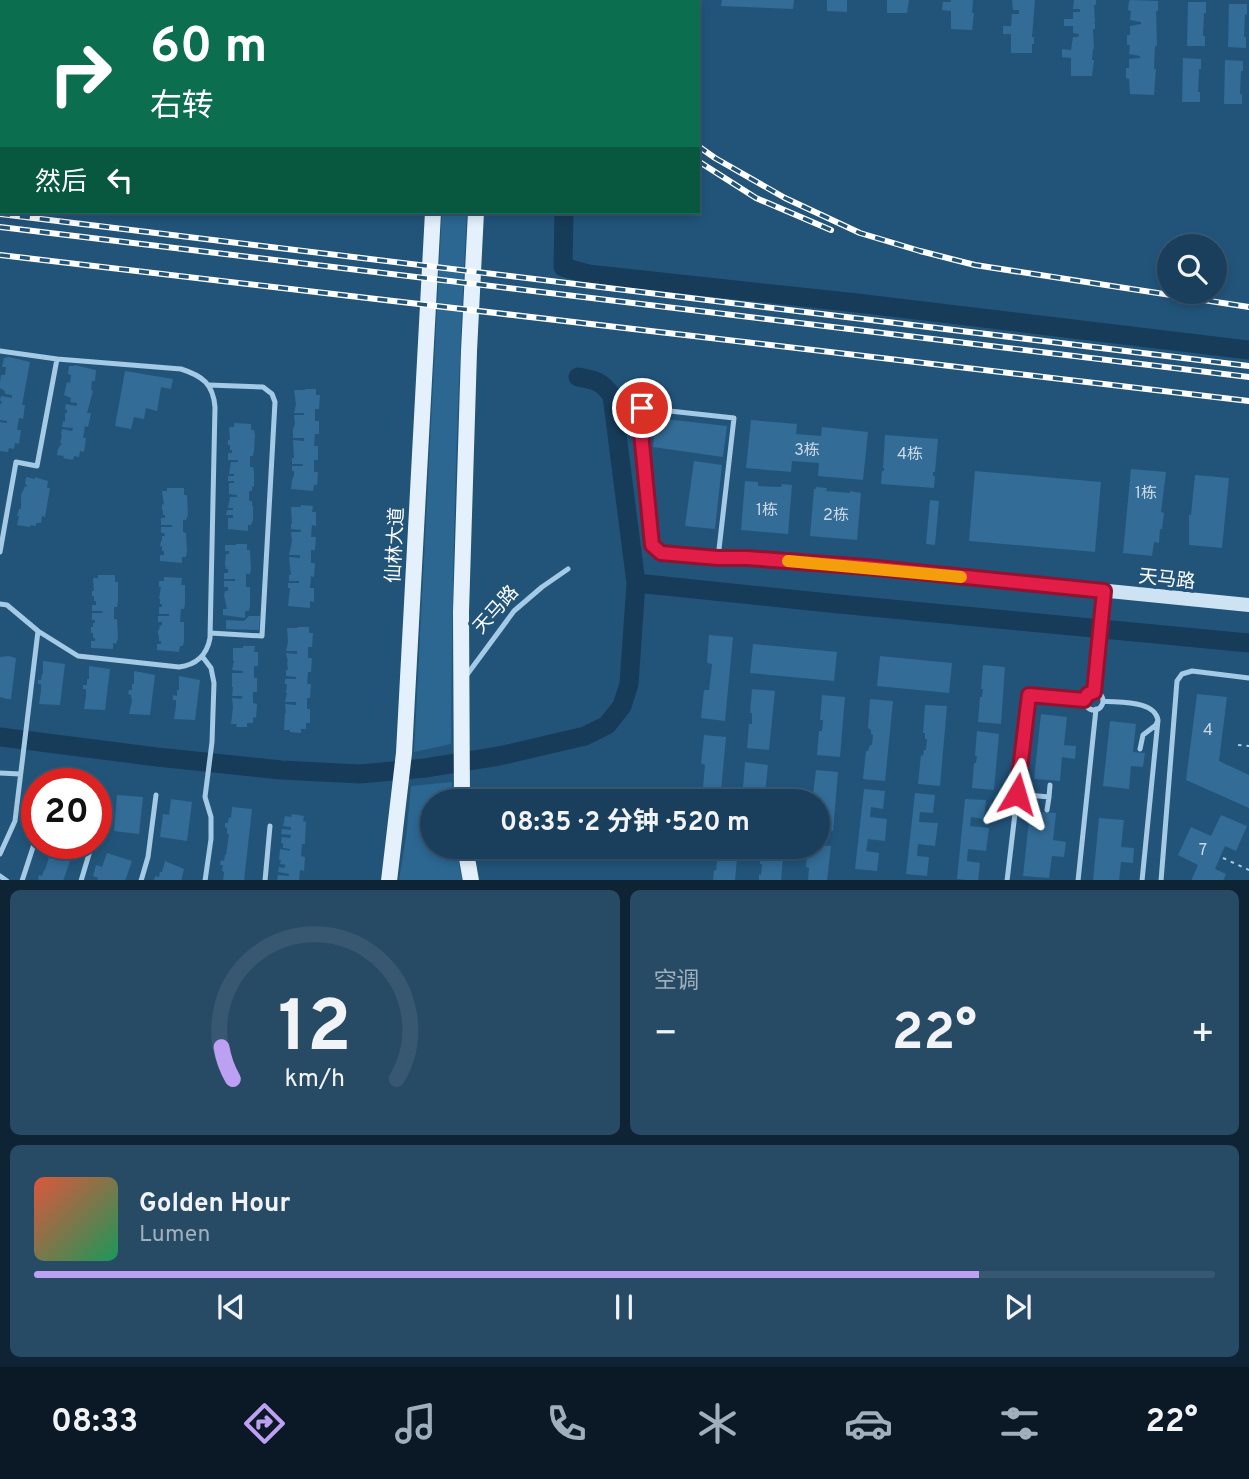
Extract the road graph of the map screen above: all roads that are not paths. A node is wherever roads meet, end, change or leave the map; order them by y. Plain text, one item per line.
1 (433, 214) edge
2 (475, 214) edge
3 (0, 351) edge
4 (57, 359) junction
5 (209, 385) junction
6 (0, 552) edge
7 (718, 558) junction
8 (747, 558) joint
9 (568, 569) dead end
10 (1104, 598) junction
11 (0, 604) edge
12 (1249, 605) edge
13 (38, 631) junction
14 (210, 633) junction
15 (202, 656) junction
16 (1249, 678) edge
17 (461, 684) junction
18 (1094, 692) junction
19 (1084, 700) junction
20 (1102, 701) junction
21 (1096, 709) junction
22 (1158, 720) junction
23 (1140, 749) dead end
24 (0, 773) edge
25 (20, 774) junction
26 (1050, 785) dead end
27 (461, 789) edge
28 (1017, 794) junction
29 (156, 795) dead end
30 (1049, 797) junction
31 (1047, 810) dead end
32 (270, 826) dead end
33 (0, 854) edge
34 (29, 859) edge
35 (87, 859) edge
36 (468, 859) edge
37 (0, 876) edge
38 (7, 880) edge
39 (22, 880) edge
40 (81, 880) edge
41 (141, 880) edge
42 (205, 880) edge
43 (265, 880) edge
44 (389, 880) edge
45 (471, 880) edge
46 (1007, 880) edge
47 (1078, 880) edge
48 (1142, 880) edge
49 (1161, 880) edge

1 - 44 main road, 仙林大道
2 - 17 main road
3 - 4 lane
4 - 5 lane
4 - 6 lane
5 - 14 lane
5 - 14 lane
7 - 7 lane
7 - 8 lane
8 - 10 street, 天马路
9 - 17 lane, 天马路
10 - 12 street, 天马路
10 - 18 lane
11 - 13 lane
13 - 15 lane
13 - 25 lane
14 - 15 lane
15 - 42 lane
16 - 49 lane
17 - 27 main road
18 - 19 lane
18 - 20 lane
19 - 21 lane
19 - 28 lane
20 - 21 lane
20 - 22 lane
21 - 47 lane
22 - 23 lane
22 - 48 lane
24 - 25 lane
25 - 33 lane
26 - 30 lane
28 - 30 lane
28 - 46 lane
29 - 41 lane
30 - 31 lane
32 - 43 lane
34 - 39 lane
35 - 40 lane
36 - 45 main road
37 - 38 lane

